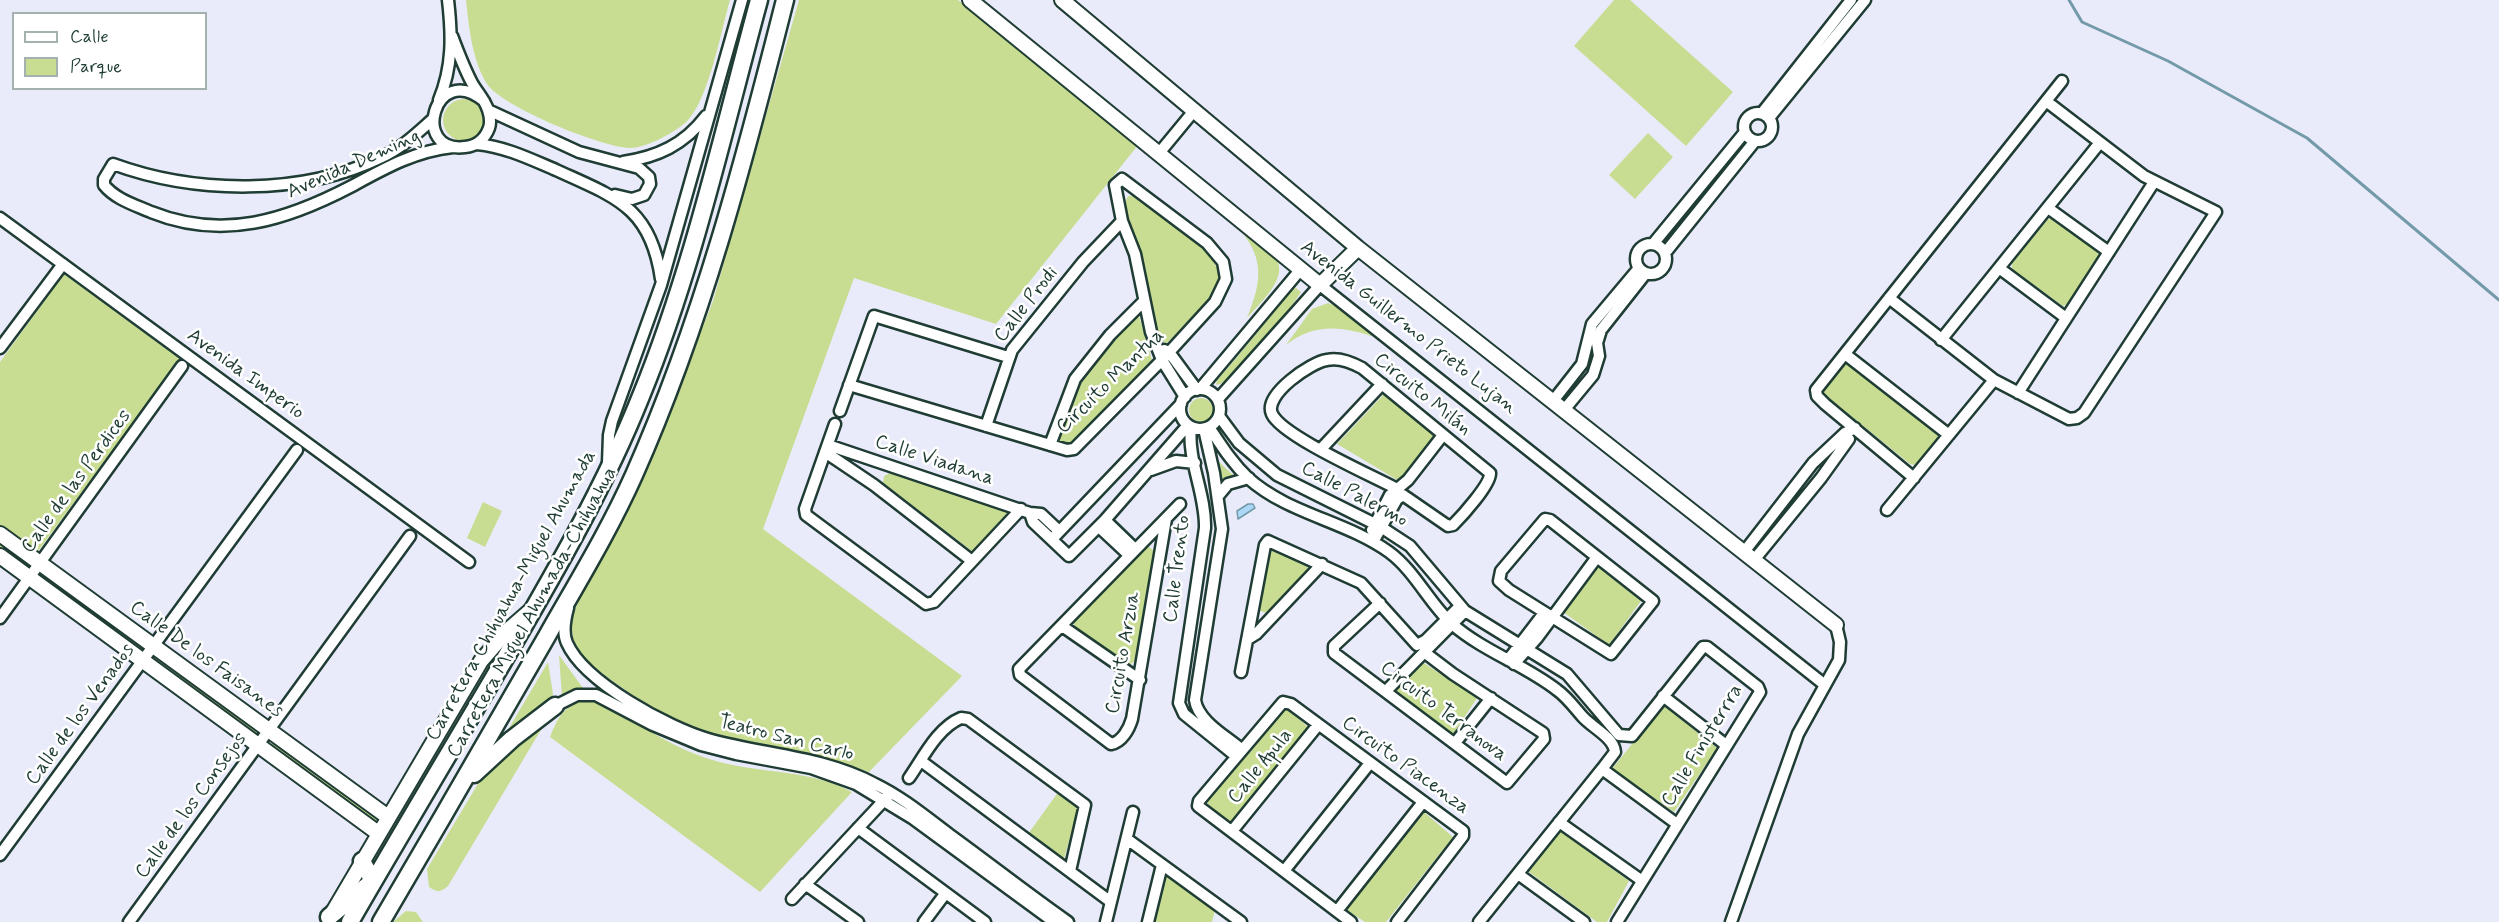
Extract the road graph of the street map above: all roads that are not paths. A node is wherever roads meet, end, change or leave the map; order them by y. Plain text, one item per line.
1 (448, 0) edge
2 (741, 0) edge
3 (759, 0) edge
4 (785, 0) edge
5 (970, 0) edge
6 (1062, 0) edge
7 (1851, 0) edge
8 (1865, 0) edge
9 (452, 36) junction
10 (2062, 81) dead end
11 (2046, 101) junction
12 (438, 102) junction
13 (486, 106) junction
14 (710, 111) junction
15 (1193, 112) junction
16 (1766, 116) junction
17 (433, 118) junction
18 (1745, 132) junction
19 (1755, 141) junction
20 (477, 144) junction
21 (2098, 145) dead end
22 (453, 147) junction
23 (1160, 152) junction
24 (622, 162) junction
25 (2154, 182) junction
26 (609, 194) junction
27 (2048, 208) junction
28 (0, 218) edge
29 (1122, 221) junction
30 (1653, 244) junction
31 (1358, 248) junction
32 (2109, 252) junction
33 (1665, 253) junction
34 (63, 264) junction
35 (1301, 268) junction
36 (1999, 268) junction
37 (1643, 270) junction
38 (661, 285) junction
39 (1320, 285) junction
40 (1889, 298) junction
41 (1143, 302) junction
42 (2066, 318) junction
43 (1941, 340) junction
44 (0, 348) edge
45 (1845, 354) junction
46 (1166, 356) junction
47 (1008, 357) junction
48 (182, 366) dead end
49 (1994, 380) junction
50 (1382, 384) junction
51 (849, 386) junction
52 (1198, 389) junction
53 (2018, 393) junction
54 (1218, 399) junction
55 (1183, 401) junction
56 (1558, 406) junction
57 (840, 411) dead end
58 (1220, 416) junction
59 (835, 424) dead end
60 (986, 426) junction
61 (1190, 426) junction
62 (1206, 428) junction
63 (1855, 428) junction
64 (1443, 435) junction
65 (1949, 435) junction
66 (1050, 445) junction
67 (826, 449) junction
68 (1321, 449) junction
69 (297, 450) dead end
70 (1195, 463) junction
71 (608, 470) junction
72 (1146, 473) junction
73 (1249, 478) junction
74 (1914, 478) junction
75 (1798, 482) junction
76 (1397, 489) junction
77 (1811, 491) junction
78 (1218, 496) junction
79 (1180, 504) dead end
80 (1777, 510) junction
81 (1887, 510) dead end
82 (1025, 511) junction
83 (1789, 518) junction
84 (1166, 519) junction
85 (1102, 523) junction
86 (1378, 526) junction
87 (1059, 531) junction
88 (0, 534) edge
89 (410, 536) dead end
90 (1051, 540) junction
91 (1370, 540) junction
92 (1132, 552) junction
93 (0, 556) edge
94 (1749, 556) junction
95 (1597, 557) junction
96 (972, 561) junction
97 (469, 562) dead end
98 (40, 564) junction
99 (1322, 564) junction
100 (30, 578) junction
101 (571, 594) junction
102 (1380, 603) junction
103 (534, 608) junction
104 (1462, 608) junction
105 (1548, 615) junction
106 (0, 618) edge
107 (1450, 622) junction
108 (1836, 625) joint
109 (1062, 626) junction
110 (1248, 639) junction
111 (155, 646) junction
112 (1524, 647) junction
113 (1421, 648) junction
114 (144, 660) junction
115 (1511, 662) junction
116 (1241, 672) dead end
117 (1140, 680) junction
118 (1825, 685) junction
119 (1386, 691) junction
120 (1663, 696) junction
121 (1491, 698) junction
122 (555, 706) joint
123 (1608, 721) junction
124 (1318, 725) junction
125 (269, 731) junction
126 (1597, 733) junction
127 (1630, 735) joint
128 (1455, 743) junction
129 (1726, 745) junction
130 (259, 746) junction
131 (1239, 752) junction
132 (921, 761) junction
133 (1370, 763) junction
134 (1602, 769) junction
135 (909, 778) dead end
136 (462, 785) junction
137 (888, 796) junction
138 (1423, 802) junction
139 (1133, 812) dead end
140 (388, 817) junction
141 (1559, 822) junction
142 (1677, 824) junction
143 (858, 828) junction
144 (1232, 831) junction
145 (378, 833) junction
146 (1126, 839) junction
147 (0, 855) edge
148 (362, 861) junction
149 (1162, 865) junction
150 (1070, 871) junction
151 (1284, 871) junction
152 (1518, 874) junction
153 (1641, 880) junction
154 (374, 881) junction
155 (805, 884) junction
156 (945, 894) junction
157 (792, 899) dead end
158 (1111, 902) junction
159 (1337, 911) junction
160 (328, 920) edge
161 (129, 922) edge
162 (350, 922) edge
163 (381, 922) edge
164 (858, 922) edge
165 (924, 922) edge
166 (985, 922) edge
167 (1054, 922) edge
168 (1068, 922) edge
169 (1106, 922) edge
170 (1148, 922) edge
171 (1241, 922) edge
172 (1351, 922) edge
173 (1397, 922) edge
174 (1479, 922) edge
175 (1584, 922) edge
176 (1617, 922) edge
177 (1731, 922) edge

1 - 9 street
2 - 14 street
3 - 71 main road, Carretera Chihuahua-Miguel Ahumada
4 - 101 main road, Carretera Miguel Ahumada-Chihuahua
5 - 23 street, Avenida Guillermo Prieto Lujan
6 - 15 street, Avenida Guillermo Prieto Lujan
7 - 16 street
8 - 16 street
9 - 12 street
9 - 13 street
10 - 11 street
11 - 25 street
11 - 40 street
12 - 13 street
12 - 17 street
13 - 20 street
13 - 24 street
14 - 24 street
14 - 38 street
15 - 23 street
15 - 31 street, Avenida Guillermo Prieto Lujan
16 - 18 street
16 - 19 street
17 - 22 street
17 - 22 street, Avenida Deming
18 - 19 street
18 - 30 street
19 - 33 street
20 - 22 street
20 - 26 street
21 - 27 street
23 - 35 street, Avenida Guillermo Prieto Lujan
24 - 26 street
25 - 32 street
25 - 53 street
26 - 38 street
27 - 32 street
27 - 36 street
28 - 34 street, Avenida Imperio
29 - 41 street
29 - 46 street, Circuito Mantua
29 - 47 street, Calle Prodi
30 - 33 street
30 - 37 street
31 - 39 street
31 - 56 street, Avenida Guillermo Prieto Lujan
32 - 42 street
33 - 37 street
34 - 44 street
34 - 97 street, Avenida Imperio
35 - 39 street, Avenida Guillermo Prieto Lujan
35 - 52 street
36 - 42 street
36 - 43 street
37 - 56 street
38 - 71 street
39 - 54 street
39 - 118 street, Avenida Guillermo Prieto Lujan
40 - 43 street
40 - 45 street
41 - 46 street
41 - 66 street
42 - 53 street
43 - 49 street
45 - 63 street
45 - 65 street
46 - 52 street
46 - 55 street
46 - 66 street, Circuito Mantua
47 - 51 street
47 - 60 street, Calle Prodi
48 - 98 street, Calle de las Perdices
49 - 53 street
49 - 65 street
50 - 64 street, Circuito Milán
50 - 68 street
50 - 68 street, Circuito Milán
51 - 57 street
51 - 60 street, Circuito Mantua
52 - 54 street
52 - 55 street
54 - 58 street
55 - 61 street
55 - 87 street
56 - 94 street, Avenida Guillermo Prieto Lujan
58 - 62 street
58 - 86 street, Calle Palermo
59 - 67 street
60 - 66 street, Circuito Mantua
61 - 62 street
61 - 70 street, Calle Trento
61 - 72 street
62 - 73 street, Calle Palermo
62 - 78 street, Calle Trento
63 - 74 street
63 - 75 street
63 - 77 street
64 - 76 street
64 - 86 street, Circuito Milán
65 - 74 street
67 - 82 street, Calle Viadana
67 - 96 street
67 - 96 street
68 - 76 street, Circuito Milán
69 - 111 street, Calle de los Venados
70 - 72 street
70 - 131 street, Calle Trento
71 - 103 main road, Carretera Chihuahua-Miguel Ahumada
72 - 85 street
73 - 78 street
73 - 91 street, Calle Palermo
74 - 81 street
75 - 77 street
75 - 80 street
76 - 86 street
77 - 83 street
78 - 131 street, Calle Trento
79 - 84 street, Circuito Arzua
80 - 83 street
80 - 94 street
82 - 87 street, Calle Viadana
82 - 90 street
82 - 96 street
83 - 94 street
84 - 92 street, Circuito Arzua
84 - 117 street, Circuito Arzua
85 - 90 street
85 - 92 street
86 - 91 street
86 - 104 street, Calle Palermo
87 - 90 street
88 - 98 street, Calle De los Faisanes
89 - 125 street, Calle de los Consejos
91 - 107 street, Calle Palermo
92 - 109 street, Circuito Arzua
93 - 100 street, Calle De los Faisanes
94 - 108 street, Avenida Guillermo Prieto Lujan
95 - 105 street
95 - 105 street
95 - 105 street
98 - 100 street, Calle de las Perdices
98 - 111 street, Calle De los Faisanes
99 - 102 street, Circuito Terranova
99 - 110 street
99 - 110 street, Circuito Terranova
100 - 106 street, Calle de las Perdices
100 - 114 street, Calle De los Faisanes
101 - 136 main road, Carretera Miguel Ahumada-Chihuahua
101 - 137 street, Teatro San Carlo
102 - 113 street, Circuito Terranova
102 - 119 street, Circuito Terranova
103 - 140 street
103 - 154 main road, Carretera Chihuahua-Miguel Ahumada
104 - 107 street
104 - 112 street, Calle Palermo
105 - 112 street
107 - 113 street
107 - 115 street, Calle Palermo
108 - 118 street
109 - 117 street
109 - 117 street, Circuito Arzua
110 - 116 street, Circuito Terranova
111 - 114 street, Calle de los Venados
111 - 125 street, Calle De los Faisanes
112 - 115 street
112 - 123 street, Calle Palermo
113 - 119 street
113 - 121 street, Circuito Terranova
114 - 130 street, Calle De los Faisanes
114 - 147 street, Calle de los Venados
115 - 126 street, Calle Palermo
118 - 177 street
119 - 128 street, Circuito Terranova
120 - 127 street, Calle Finisterrra
120 - 129 street
120 - 129 street, Calle Finisterrra
121 - 128 street
121 - 128 street, Circuito Terranova
122 - 136 main road
122 - 137 street, Teatro San Carlo
123 - 126 street
123 - 127 street, Calle Palermo
124 - 131 street, Circuito Piacenza
124 - 133 street, Circuito Piacenza
124 - 144 street, Calle Apula
125 - 130 street, Calle de los Consejos
125 - 140 street, Calle De los Faisanes
126 - 134 street, Calle Palermo
129 - 142 street, Calle Finisterrra
130 - 145 street, Calle De los Faisanes
130 - 161 street, Calle de los Consejos
131 - 144 street, Circuito Piacenza
132 - 135 street
132 - 150 street
132 - 150 street
133 - 138 street, Circuito Piacenza
133 - 151 street
134 - 141 street
134 - 142 street
136 - 163 main road, Carretera Miguel Ahumada-Chihuahua
137 - 143 street
137 - 167 street, Teatro San Carlo
137 - 168 street, Teatro San Carlo
138 - 159 street
138 - 173 street, Circuito Piacenza
139 - 146 street
140 - 145 street
141 - 152 street
141 - 153 street
142 - 153 street, Calle Finisterrra
143 - 155 street
143 - 156 street
144 - 151 street, Circuito Piacenza
145 - 148 street
146 - 149 street
146 - 158 street
148 - 154 main road
148 - 160 street
149 - 170 street
149 - 171 street
150 - 158 street
151 - 159 street, Circuito Piacenza
152 - 174 street
152 - 175 street
153 - 176 street, Calle Finisterrra
154 - 160 main road
154 - 162 main road, Carretera Chihuahua-Miguel Ahumada
155 - 157 street
155 - 164 street
156 - 165 street
156 - 166 street
158 - 169 street
159 - 172 street, Circuito Piacenza

